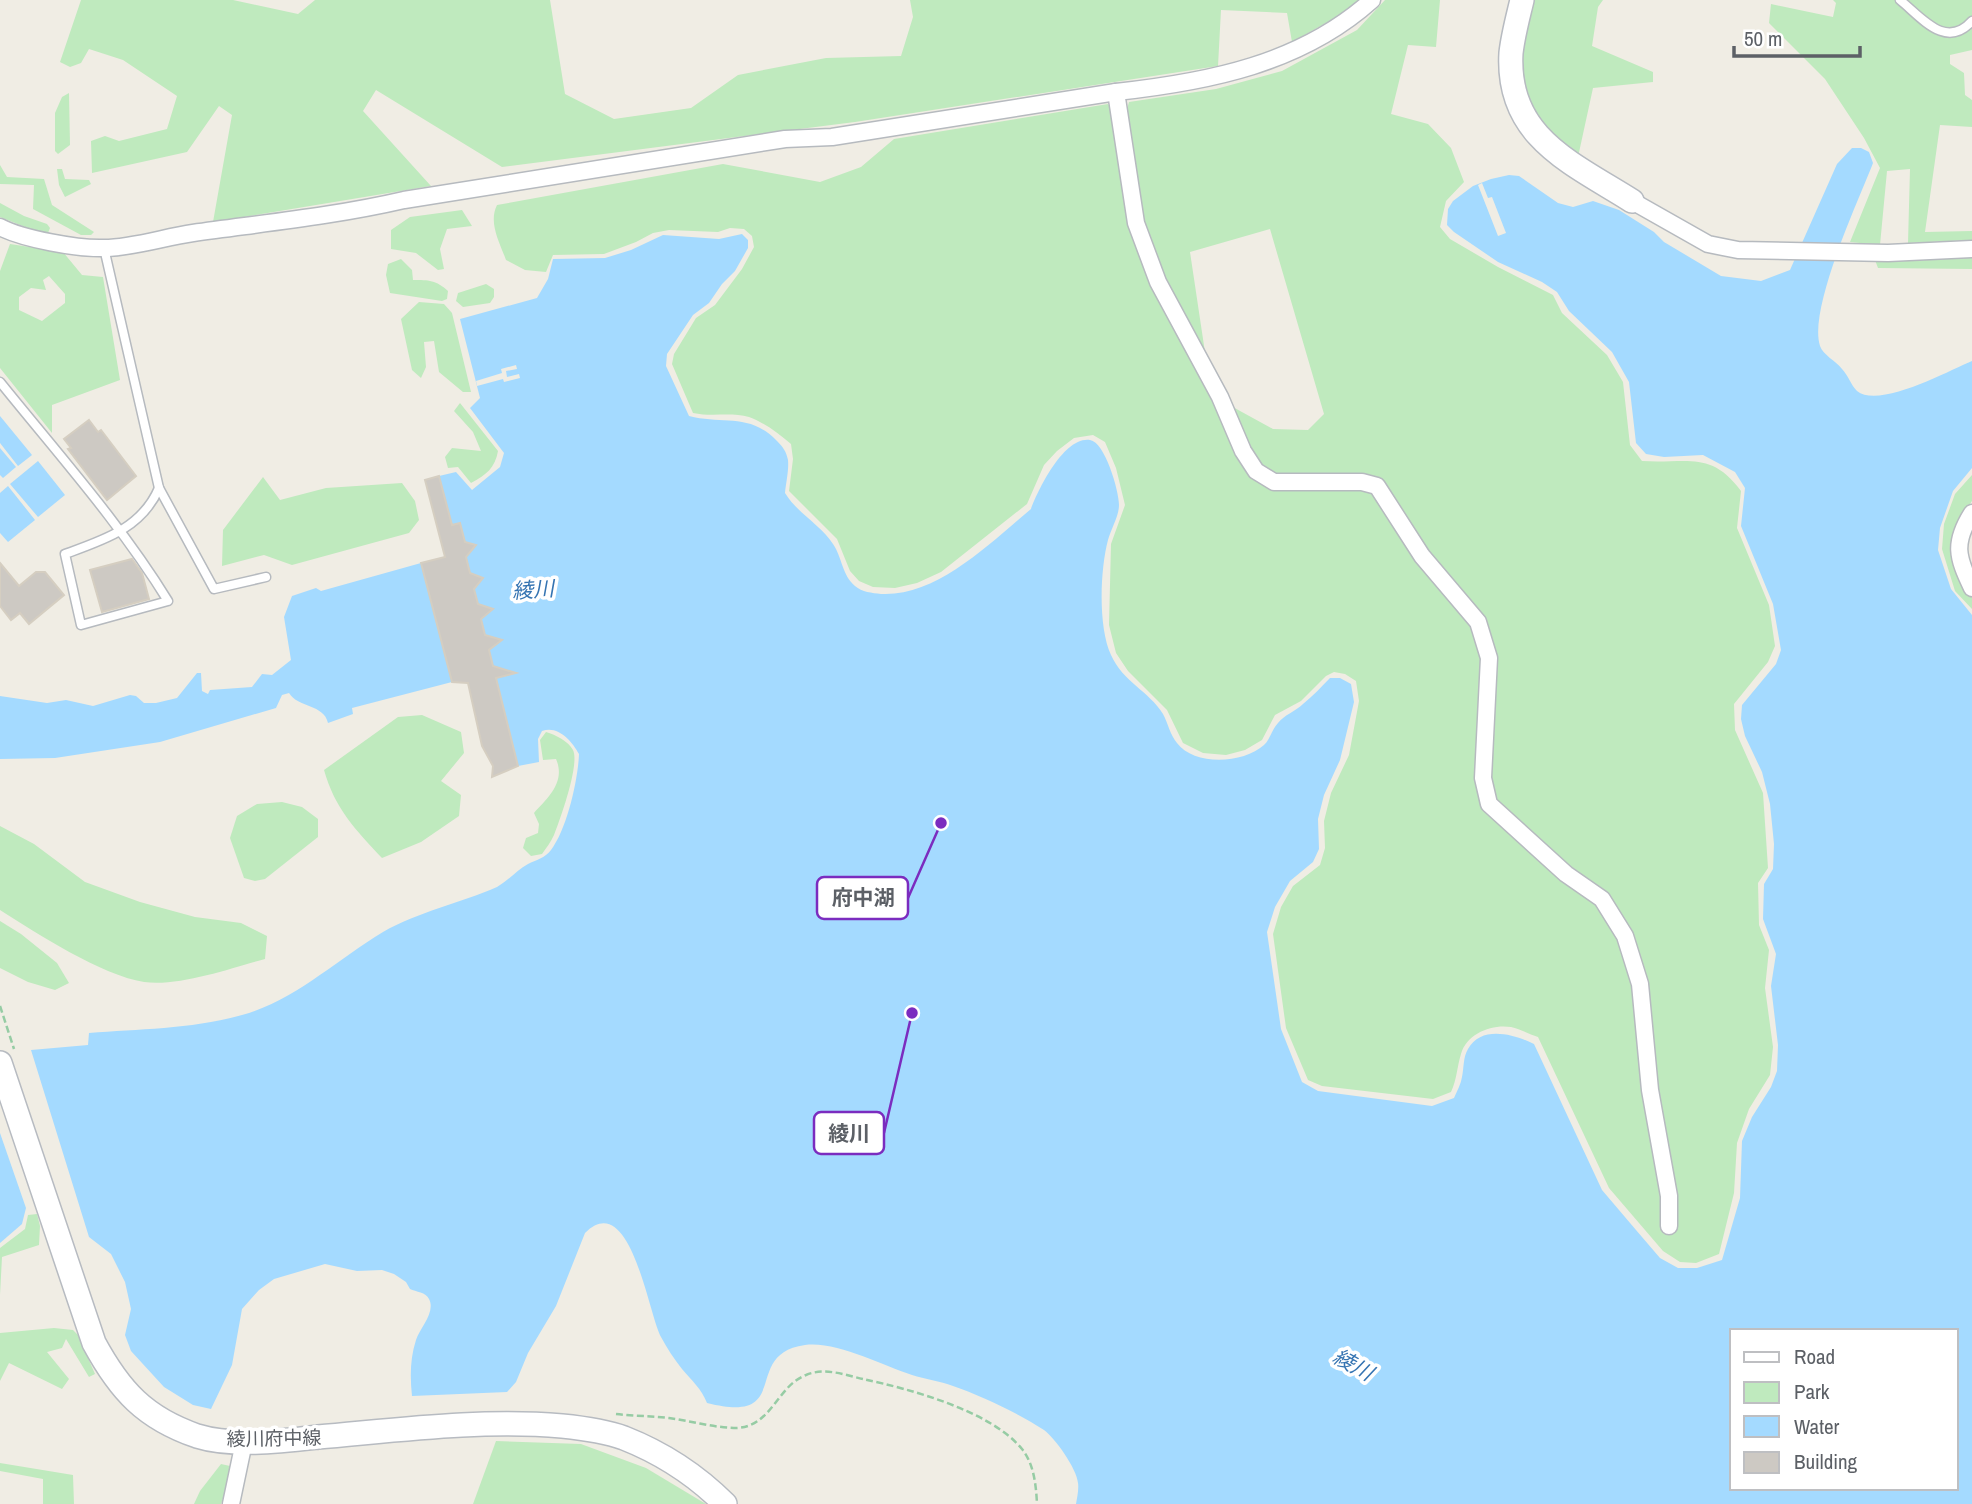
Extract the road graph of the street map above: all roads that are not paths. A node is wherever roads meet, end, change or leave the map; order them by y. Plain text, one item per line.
1 (1372, 0) edge
2 (1522, 0) edge
3 (1900, 0) edge
4 (1972, 21) edge
5 (1116, 92) junction
6 (1632, 201) joint
7 (0, 227) edge
8 (104, 248) junction
9 (1972, 249) edge
10 (0, 382) edge
11 (159, 488) junction
12 (1972, 513) edge
13 (120, 531) junction
14 (266, 577) dead end
15 (1972, 588) edge
16 (8, 1058) edge
17 (1669, 1226) dead end
18 (244, 1442) junction
19 (231, 1504) edge
20 (725, 1504) edge

1 - 5 street
2 - 6 main road
3 - 4 lane
5 - 8 street
5 - 17 street
6 - 9 street
7 - 8 street
8 - 11 lane
10 - 13 lane
11 - 13 lane
11 - 14 lane
12 - 15 street
13 - 13 lane
16 - 18 main road, 綾川府中線
18 - 19 street
18 - 20 main road, 綾川府中線

